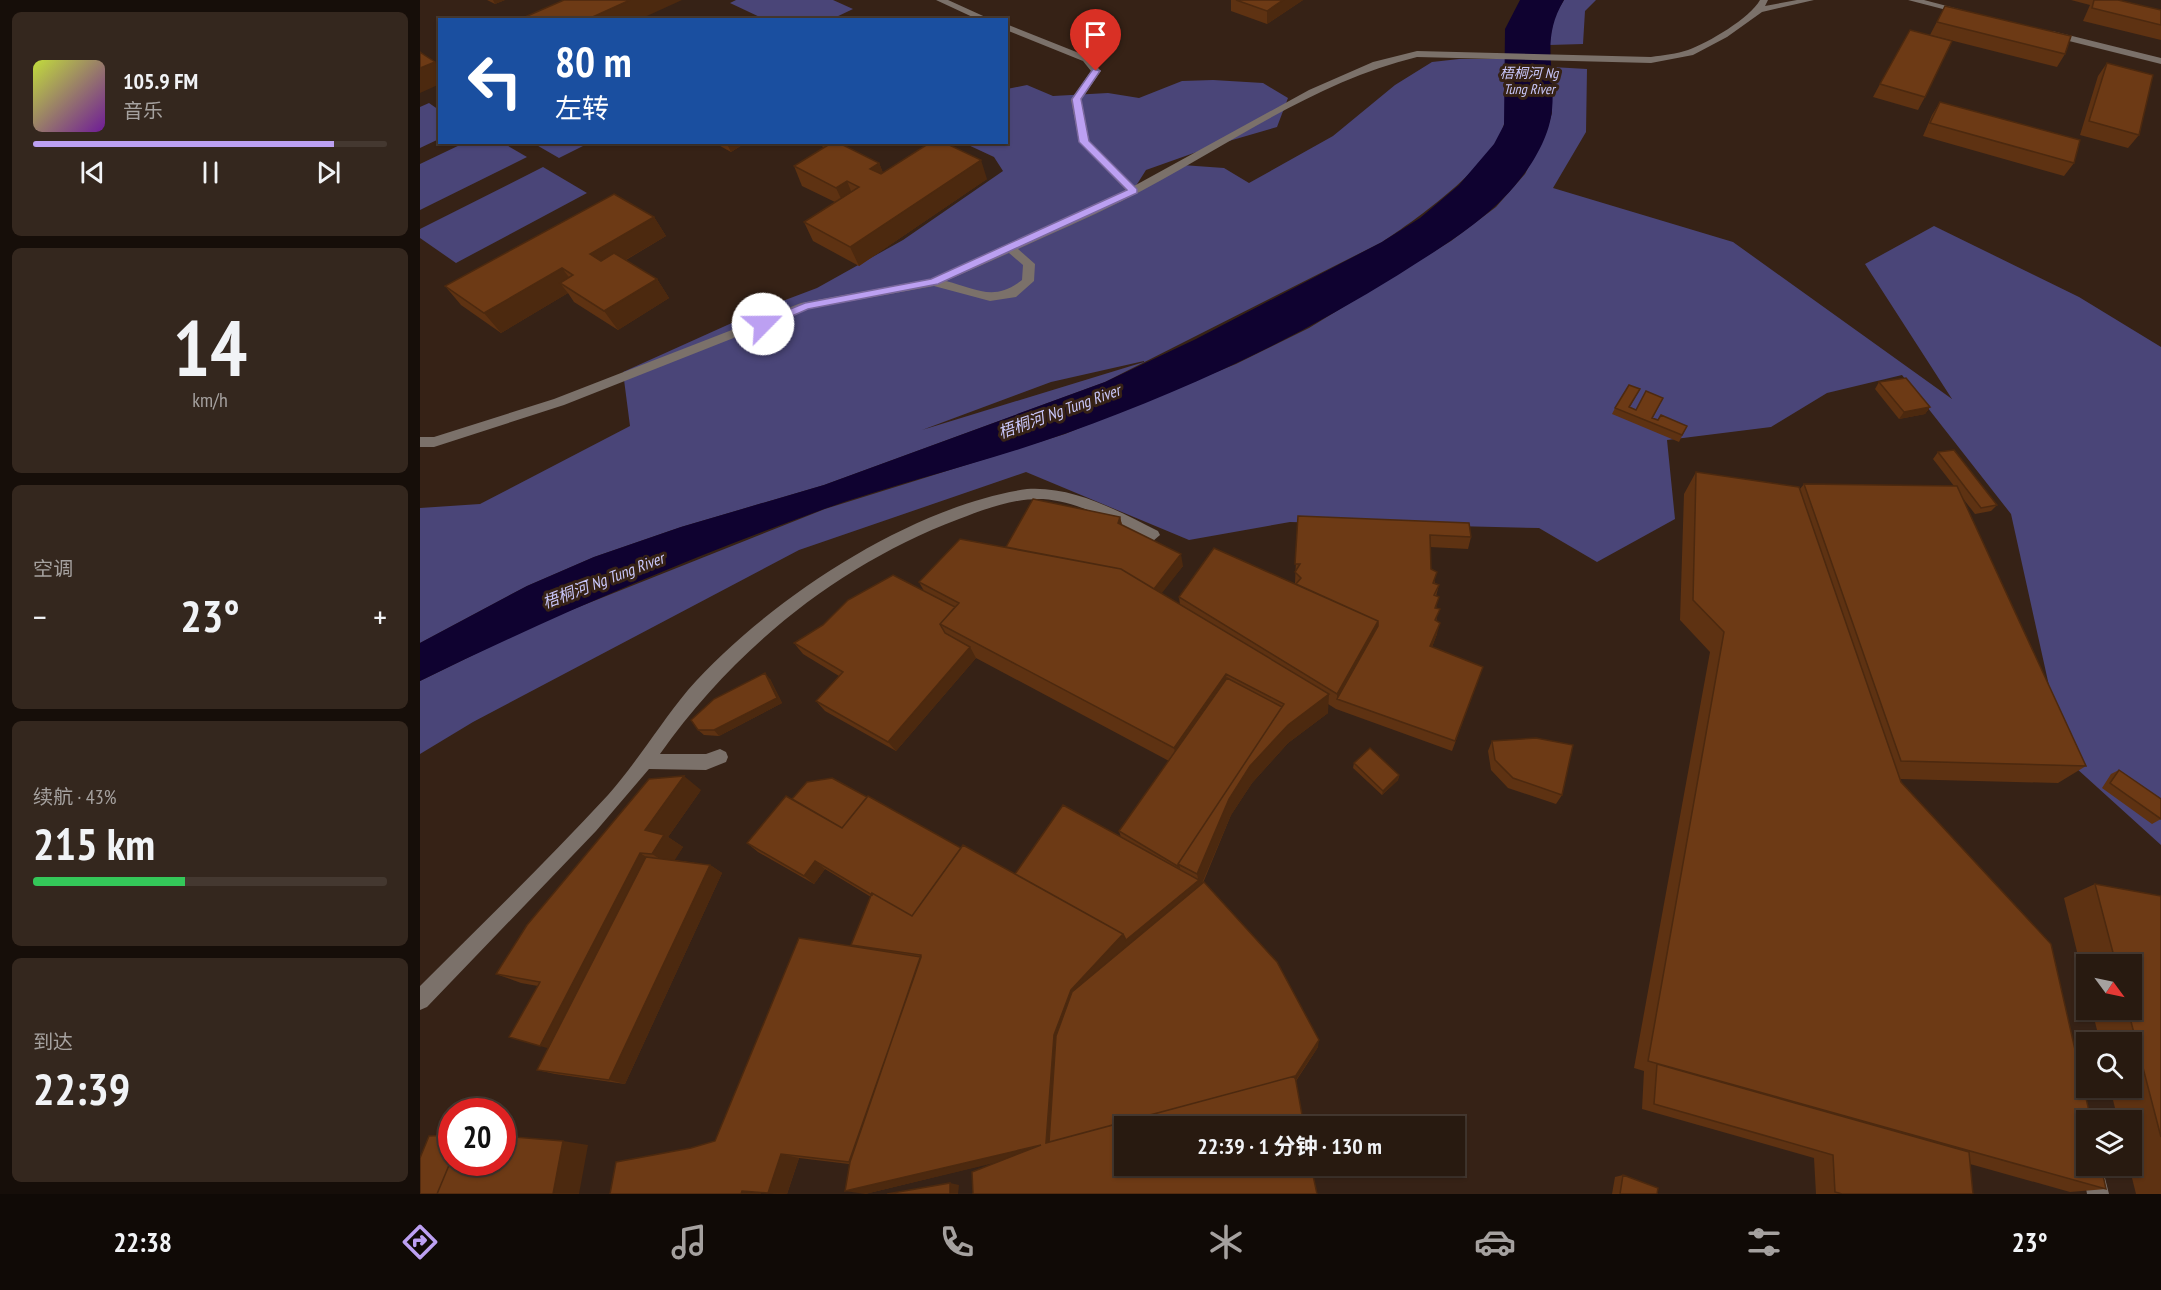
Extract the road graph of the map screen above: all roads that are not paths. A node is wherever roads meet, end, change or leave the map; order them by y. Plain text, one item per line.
1 (940, 0) edge
2 (1764, 0) edge
3 (1810, 0) edge
4 (1912, 0) edge
5 (1759, 10) junction
6 (1978, 15) edge
7 (983, 18) edge
8 (1008, 28) edge
9 (2046, 32) edge
10 (2161, 61) edge
11 (1133, 191) junction
12 (1010, 247) junction
13 (934, 282) junction
14 (420, 442) edge
15 (1154, 535) dead end
16 (720, 757) dead end
17 (645, 761) junction
18 (420, 1000) edge
19 (2094, 1176) edge
20 (2098, 1194) edge

1 - 7 lane
2 - 5 lane
3 - 5 lane
4 - 6 lane
5 - 11 lane
8 - 11 lane
9 - 10 lane
11 - 12 lane
12 - 13 lane
12 - 13 lane
13 - 14 lane
15 - 17 lane
16 - 17 lane
17 - 18 lane
19 - 20 lane

